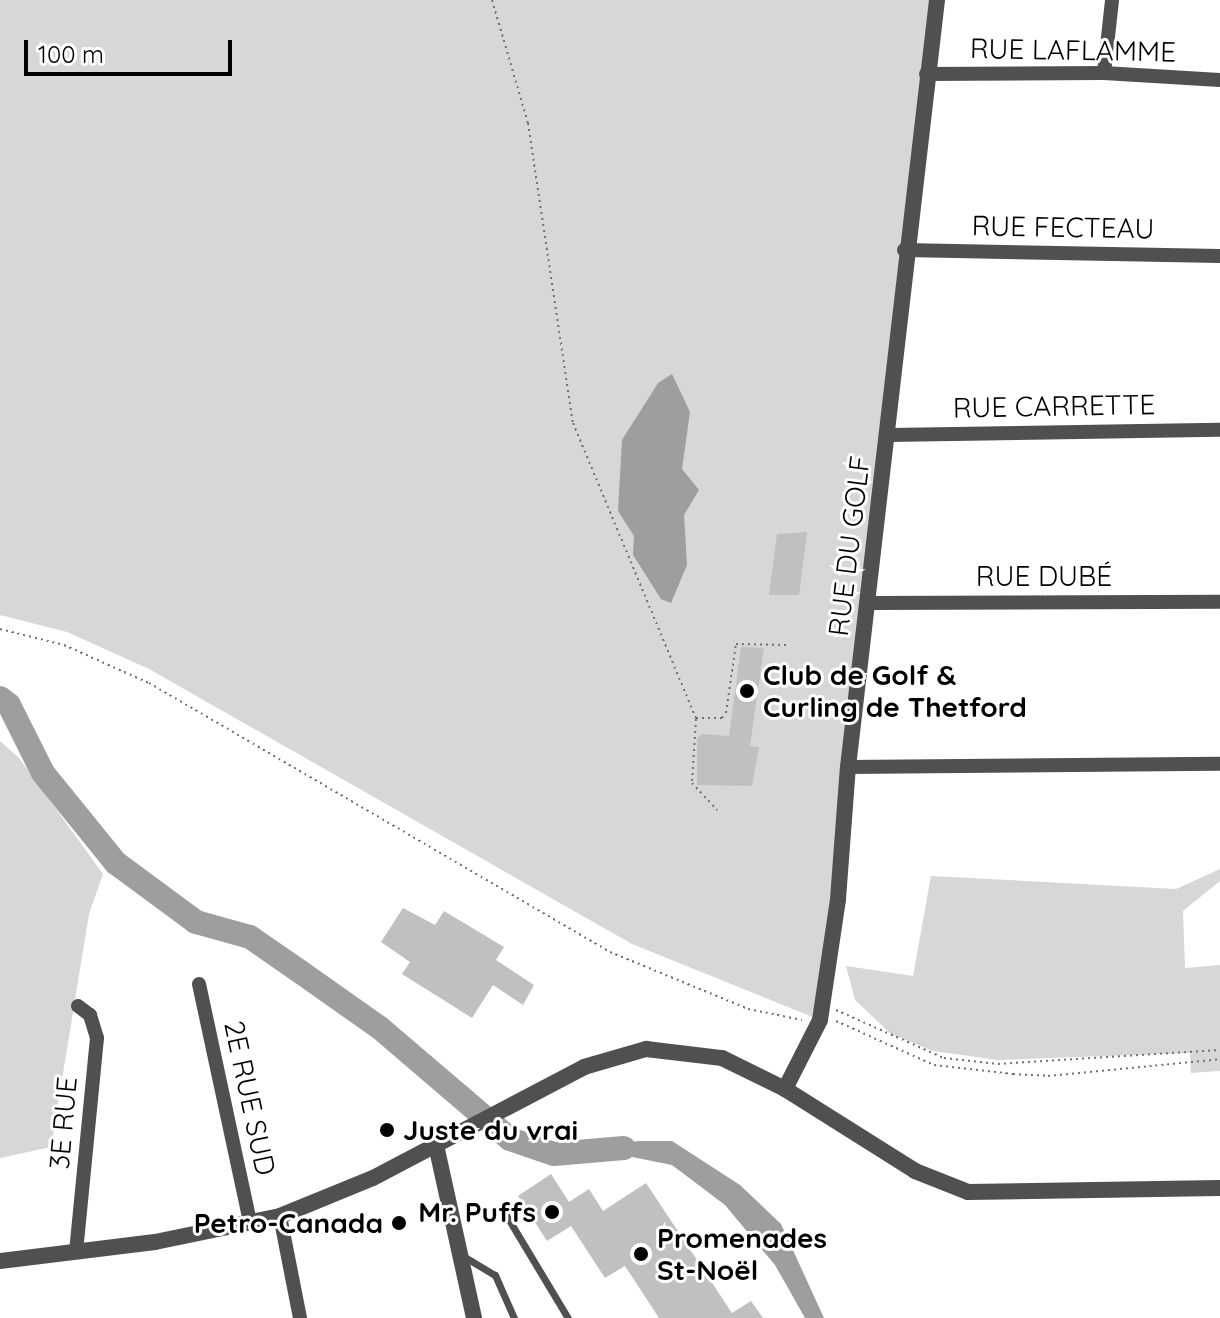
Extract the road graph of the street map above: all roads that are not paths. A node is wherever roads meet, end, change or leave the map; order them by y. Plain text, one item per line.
1 (937, 0) edge
2 (1112, 0) edge
3 (1104, 73) junction
4 (926, 74) junction
5 (1220, 80) edge
6 (904, 250) junction
7 (1220, 256) edge
8 (1220, 430) edge
9 (889, 435) junction
10 (1220, 602) edge
11 (869, 603) junction
12 (1220, 764) edge
13 (848, 767) junction
14 (199, 984) dead end
15 (78, 1006) dead end
16 (785, 1089) junction
17 (436, 1145) junction
18 (1220, 1188) edge
19 (503, 1210) dead end
20 (280, 1216) junction
21 (250, 1222) junction
22 (76, 1252) junction
23 (461, 1255) junction
24 (0, 1261) edge
25 (300, 1318) edge
26 (474, 1318) edge
27 (514, 1318) edge
28 (568, 1318) edge

1 - 4 street, RUE DU GOLF
2 - 3 street
3 - 4 street, RUE LAFLAMME
3 - 5 street, RUE LAFLAMME
4 - 6 street, RUE DU GOLF
6 - 7 street, RUE FECTEAU
6 - 9 street, RUE DU GOLF
8 - 9 street, RUE CARRETTE
9 - 11 street, RUE DU GOLF
10 - 11 street, RUE DUBÉ
11 - 13 street, RUE DU GOLF
12 - 13 street
13 - 16 street, RUE DU GOLF
14 - 21 street, 2E RUE SUD
15 - 22 street, 3E RUE
16 - 17 street
16 - 18 street
17 - 20 street
17 - 23 street
19 - 28 lane
20 - 21 street
20 - 25 street
21 - 22 street
22 - 24 street
23 - 26 street
23 - 27 lane

